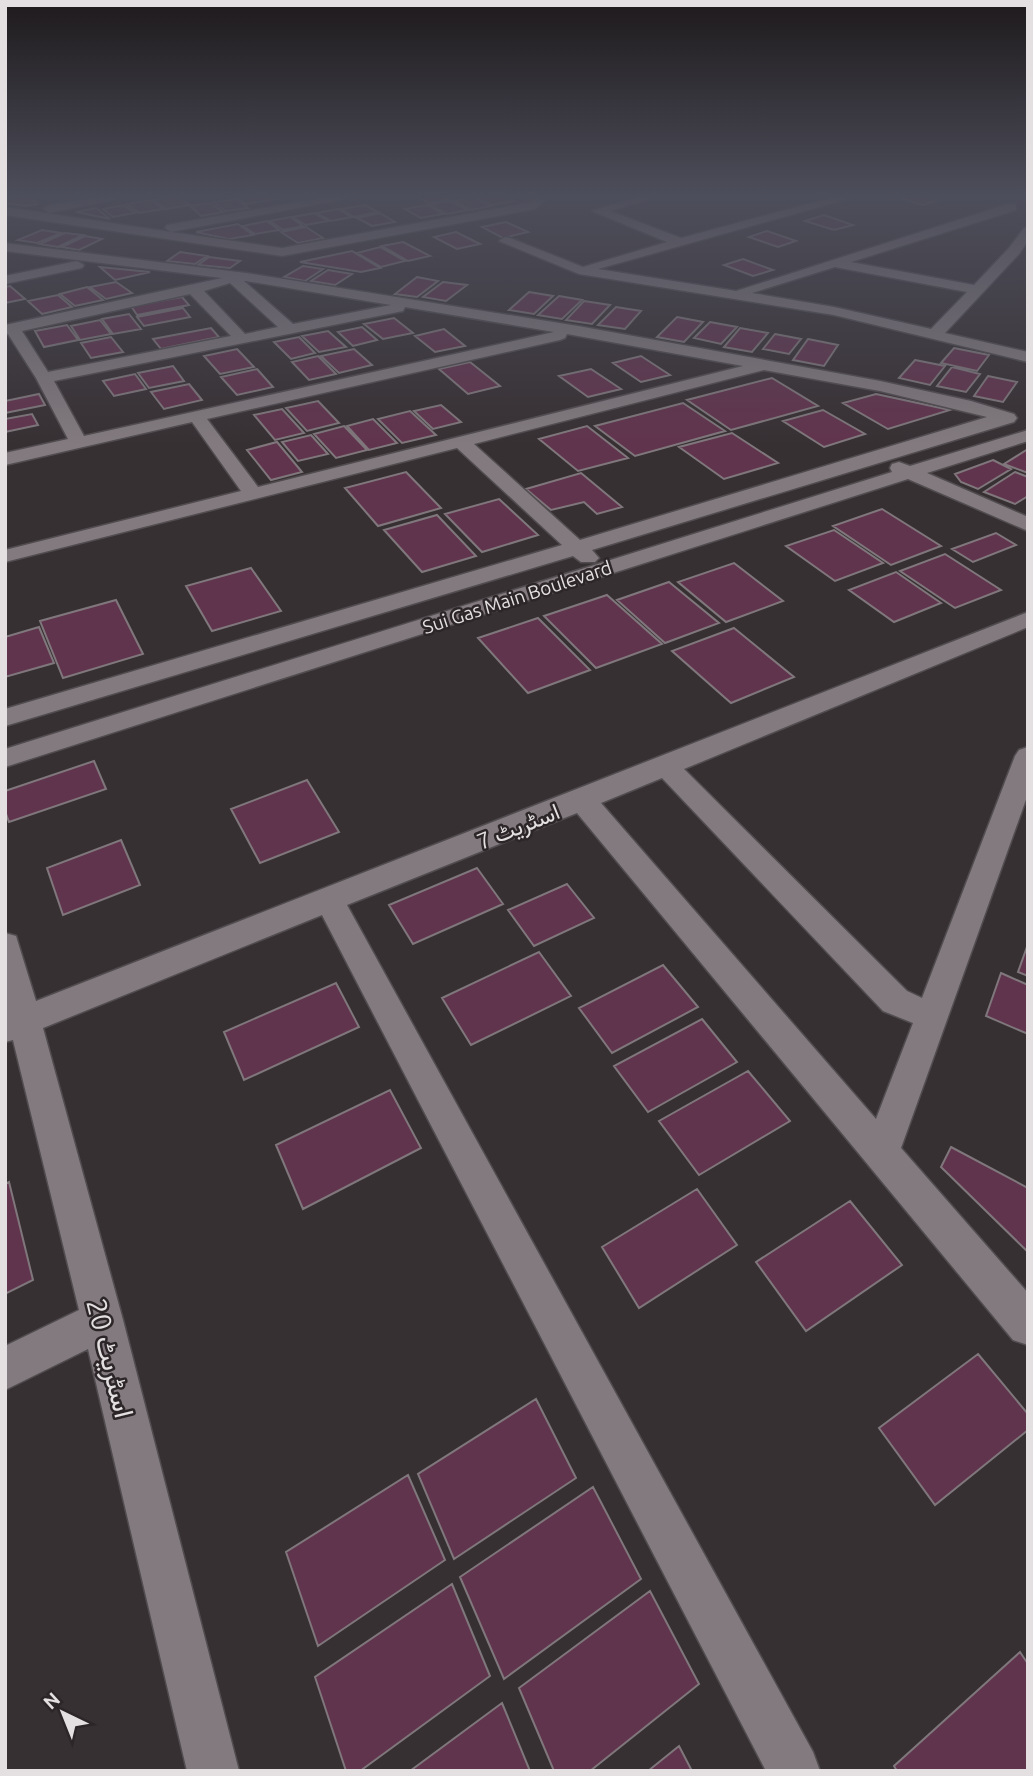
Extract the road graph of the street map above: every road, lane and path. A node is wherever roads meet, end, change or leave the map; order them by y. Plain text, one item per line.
1 (240, 278) junction
2 (631, 278) edge
3 (788, 278) edge
4 (914, 278) edge
5 (992, 278) edge
6 (193, 288) junction
7 (978, 290) junction
8 (736, 294) junction
9 (415, 304) junction
10 (9, 330) edge
11 (290, 330) junction
12 (578, 331) junction
13 (934, 335) junction
14 (242, 339) junction
15 (1028, 357) edge
16 (769, 364) junction
17 (44, 378) junction
18 (196, 416) junction
19 (1004, 417) junction
20 (1028, 426) edge
21 (1028, 435) edge
22 (460, 441) junction
23 (79, 443) junction
24 (876, 458) junction
25 (5, 459) edge
26 (907, 472) junction
27 (253, 492) junction
28 (1028, 525) edge
29 (576, 548) junction
30 (5, 556) edge
31 (601, 570) junction
32 (1028, 619) edge
33 (5, 718) edge
34 (1028, 756) edge
35 (5, 758) edge
36 (666, 766) junction
37 (582, 800) junction
38 (330, 901) junction
39 (5, 945) edge
40 (930, 1016) junction
41 (15, 1024) edge
42 (882, 1151) junction
43 (102, 1320) junction
44 (1028, 1325) edge
45 (5, 1369) edge
46 (213, 1771) edge
47 (794, 1771) edge

1 - 6 street
1 - 9 street
1 - 11 street
2 - 8 street
3 - 8 street
4 - 7 street
5 - 7 street
6 - 10 street
6 - 14 street
7 - 13 street
8 - 13 street
9 - 11 street
9 - 12 street
10 - 17 street
11 - 14 street
12 - 16 street
12 - 18 street
13 - 15 street
14 - 17 street
16 - 19 street
16 - 22 street
17 - 23 street
18 - 23 street
18 - 27 street
19 - 20 street
19 - 24 street, Sui Gas Main Boulevard
21 - 26 street, Sui Gas Main Boulevard
22 - 27 street
22 - 29 street
23 - 25 street
24 - 26 street
24 - 29 street, Sui Gas Main Boulevard
26 - 28 street
26 - 31 street, Sui Gas Main Boulevard
27 - 30 street
29 - 31 street
29 - 33 street, Sui Gas Main Boulevard
31 - 35 street, Sui Gas Main Boulevard
32 - 36 street, اسٹریٹ 7
34 - 40 street
36 - 37 street, اسٹریٹ 7
36 - 40 street
37 - 38 street, اسٹریٹ 7
37 - 42 street
38 - 41 street, اسٹریٹ 7
38 - 47 street
39 - 41 street, اسٹریٹ 20
40 - 42 street
41 - 43 street, اسٹریٹ 20
42 - 44 street
43 - 45 street
43 - 46 street, اسٹریٹ 20

